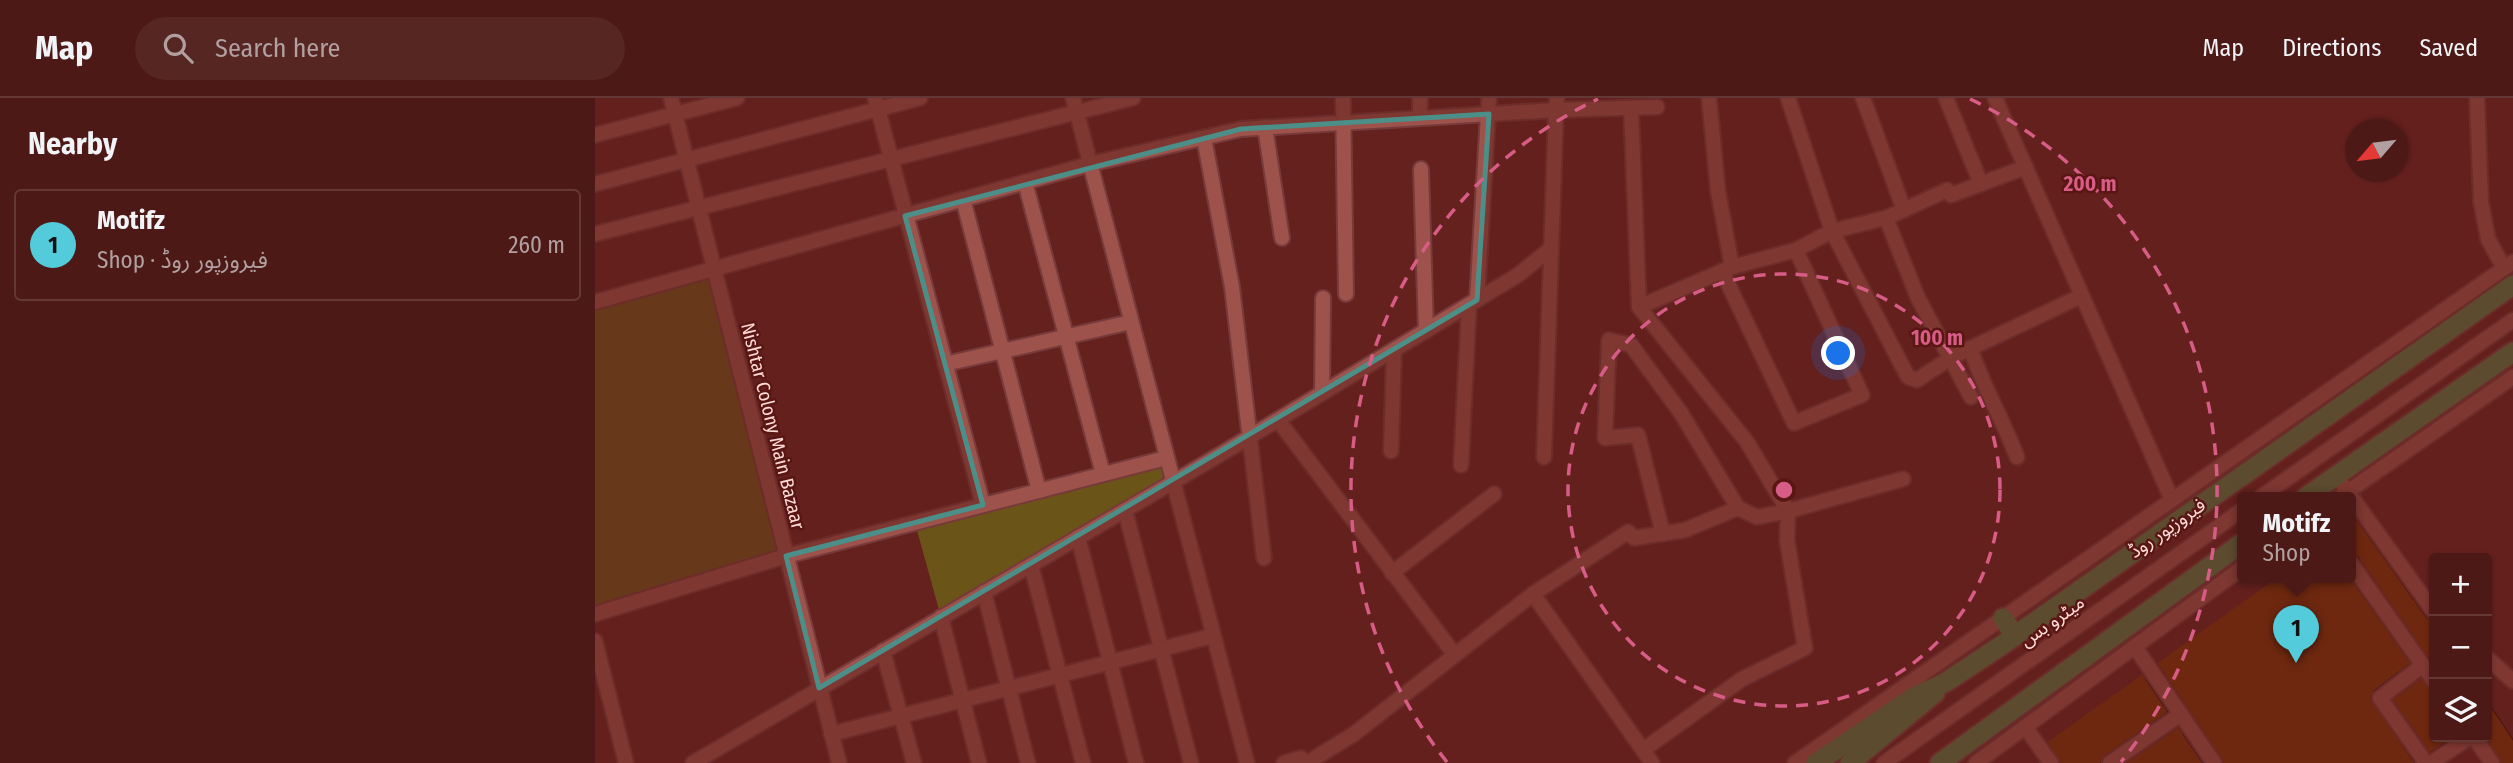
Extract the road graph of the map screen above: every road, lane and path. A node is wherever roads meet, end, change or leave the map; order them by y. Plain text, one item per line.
1 (671, 98) edge
2 (737, 98) edge
3 (920, 98) edge
4 (1133, 98) edge
5 (1343, 98) edge
6 (1420, 98) edge
7 (1489, 98) edge
8 (1709, 98) edge
9 (1788, 98) edge
10 (1863, 98) edge
11 (1946, 98) edge
12 (1995, 98) edge
13 (2477, 98) edge
14 (877, 104) edge
15 (1075, 104) edge
16 (1557, 104) edge
17 (1635, 105) edge
18 (1657, 107) dead end
19 (676, 114) junction
20 (1489, 114) junction
21 (1420, 118) junction
22 (1342, 123) junction
23 (1265, 127) junction
24 (595, 135) edge
25 (1204, 138) junction
26 (892, 159) junction
27 (685, 160) junction
28 (1090, 164) junction
29 (2026, 167) junction
30 (1421, 169) dead end
31 (1024, 182) junction
32 (595, 184) edge
33 (1982, 184) junction
34 (963, 199) junction
35 (697, 208) junction
36 (1904, 210) junction
37 (905, 216) junction
38 (1886, 218) junction
39 (1832, 231) junction
40 (595, 234) edge
41 (1282, 238) dead end
42 (1550, 248) junction
43 (1796, 250) junction
44 (713, 269) junction
45 (1727, 269) junction
46 (2510, 271) edge
47 (1346, 294) dead end
48 (2081, 296) junction
49 (1323, 298) dead end
50 (595, 302) edge
51 (1473, 302) junction
52 (1639, 307) junction
53 (2513, 320) edge
54 (1131, 322) junction
55 (1426, 331) junction
56 (1066, 337) junction
57 (1970, 348) junction
58 (1003, 349) junction
59 (1394, 350) junction
60 (2513, 352) edge
61 (1952, 357) junction
62 (945, 364) junction
63 (2513, 377) edge
64 (1322, 393) junction
65 (1971, 397) dead end
66 (1278, 419) junction
67 (1251, 436) junction
68 (1391, 451) dead end
69 (1544, 457) dead end
70 (2017, 457) dead end
71 (1165, 458) junction
72 (1461, 465) dead end
73 (1103, 474) junction
74 (1903, 479) dead end
75 (1172, 483) junction
76 (2341, 488) edge
77 (1039, 491) junction
78 (2267, 492) edge
79 (1494, 494) dead end
80 (2172, 500) junction
81 (983, 505) junction
82 (1738, 508) junction
83 (2356, 508) edge
84 (1125, 510) junction
85 (1788, 511) junction
86 (2237, 514) edge
87 (1663, 534) junction
88 (1078, 537) junction
89 (2237, 547) edge
90 (786, 556) junction
91 (1264, 558) dead end
92 (1031, 565) junction
93 (2356, 570) edge
94 (2237, 572) edge
95 (1392, 573) junction
96 (984, 592) junction
97 (1533, 594) junction
98 (2429, 605) edge
99 (595, 614) edge
100 (941, 617) junction
101 (2003, 618) junction
102 (1212, 636) junction
103 (2015, 636) junction
104 (595, 641) edge
105 (2135, 647) junction
106 (1161, 649) junction
107 (883, 651) junction
108 (1455, 655) junction
109 (1111, 662) junction
110 (2492, 662) edge
111 (2423, 665) junction
112 (1059, 674) junction
113 (2433, 679) edge
114 (2513, 681) edge
115 (1946, 682) junction
116 (819, 688) junction
117 (1009, 688) junction
118 (962, 700) junction
119 (2181, 714) junction
120 (901, 716) junction
121 (2025, 727) junction
122 (831, 734) junction
123 (2464, 742) edge
124 (2476, 742) edge
125 (1643, 750) junction
126 (1943, 762) edge
127 (626, 763) edge
128 (694, 763) edge
129 (839, 763) edge
130 (913, 763) edge
131 (979, 763) edge
132 (1028, 763) edge
133 (1083, 763) edge
134 (1136, 763) edge
135 (1191, 763) edge
136 (1247, 763) edge
137 (1284, 763) edge
138 (1305, 763) edge
139 (1652, 763) edge
140 (1795, 763) edge
141 (1816, 763) edge
142 (1850, 763) edge
143 (1884, 763) edge
144 (1976, 763) edge
145 (2051, 763) edge
146 (2110, 763) edge
147 (2214, 763) edge
148 (2429, 763) edge
149 (2492, 763) edge

1 - 19 street, Nishtar Colony Main Bazaar
2 - 19 street
3 - 14 street
4 - 15 street
5 - 22 street
6 - 21 street
7 - 20 street
8 - 45 street
9 - 39 street
10 - 36 street
11 - 33 street
12 - 29 street
13 - 46 street
14 - 26 street
14 - 27 street
15 - 26 street
15 - 28 street
16 - 17 street
16 - 20 street
16 - 42 street
17 - 18 street
17 - 52 street
19 - 24 street
19 - 27 street, Nishtar Colony Main Bazaar
20 - 21 street
20 - 51 street
21 - 22 street
22 - 23 street
22 - 47 street
23 - 25 street
23 - 41 street
25 - 28 street
25 - 67 street
26 - 35 street
26 - 37 street
27 - 32 street
27 - 35 street, Nishtar Colony Main Bazaar
28 - 31 street
28 - 54 street
29 - 33 street
29 - 48 street
30 - 55 street
31 - 34 street
31 - 56 street
33 - 36 street
34 - 37 street
34 - 58 street
35 - 40 street
35 - 44 street, Nishtar Colony Main Bazaar
36 - 38 street
37 - 44 street
37 - 62 street
38 - 39 street
38 - 61 street
39 - 43 street
39 - 61 street
42 - 51 street
42 - 69 street
43 - 45 street
43 - 45 street
44 - 50 street
44 - 90 street, Nishtar Colony Main Bazaar
45 - 52 street
46 - 80 street
46 - 103 main road, فیروزپور روڈ
48 - 57 street
48 - 80 street
49 - 64 street
51 - 55 street
51 - 72 street
52 - 85 street
53 - 78 street
54 - 56 street
54 - 71 street
55 - 59 street
56 - 58 street
56 - 73 street
57 - 61 street
57 - 70 street
58 - 62 street
58 - 77 street
59 - 64 street
59 - 68 street
60 - 76 main road
61 - 65 street
62 - 81 street
63 - 76 street
64 - 66 street
66 - 67 street
66 - 95 street
67 - 75 street
67 - 91 street
71 - 73 street
71 - 75 street
73 - 77 street
74 - 85 street
75 - 84 street
75 - 102 street
77 - 81 street
79 - 95 street
80 - 101 street
81 - 90 street
82 - 85 street
82 - 87 street
82 - 87 street
83 - 98 street
84 - 88 street
84 - 106 street
85 - 125 street
86 - 143 street, میٹرو بس
87 - 97 street
88 - 92 street
88 - 109 street
89 - 126 main road
90 - 99 street
90 - 116 street, Nishtar Colony Main Bazaar
92 - 96 street
92 - 112 street
93 - 111 street
94 - 105 street
95 - 108 street
96 - 100 street
96 - 117 street
97 - 108 street
97 - 125 street
100 - 107 street
100 - 118 street
101 - 103 main road
101 - 140 street
102 - 106 street
102 - 136 street
103 - 115 main road, فیروزپور روڈ
104 - 127 street
105 - 119 street
105 - 121 street
106 - 109 street
106 - 135 street
107 - 116 street
107 - 120 street
108 - 138 street
109 - 112 street
109 - 134 street
110 - 114 street
111 - 113 street
111 - 148 street
112 - 117 street
112 - 133 street
115 - 141 main road, فیروزپور روڈ
115 - 142 main road
116 - 122 street, Nishtar Colony Main Bazaar
116 - 128 street
117 - 118 street
117 - 132 street
118 - 120 street
118 - 131 street
119 - 146 street
119 - 147 street
120 - 122 street
120 - 130 street
121 - 144 street
121 - 145 street
122 - 129 street, Nishtar Colony Main Bazaar
123 - 148 street
124 - 149 street
125 - 139 street
137 - 138 street

